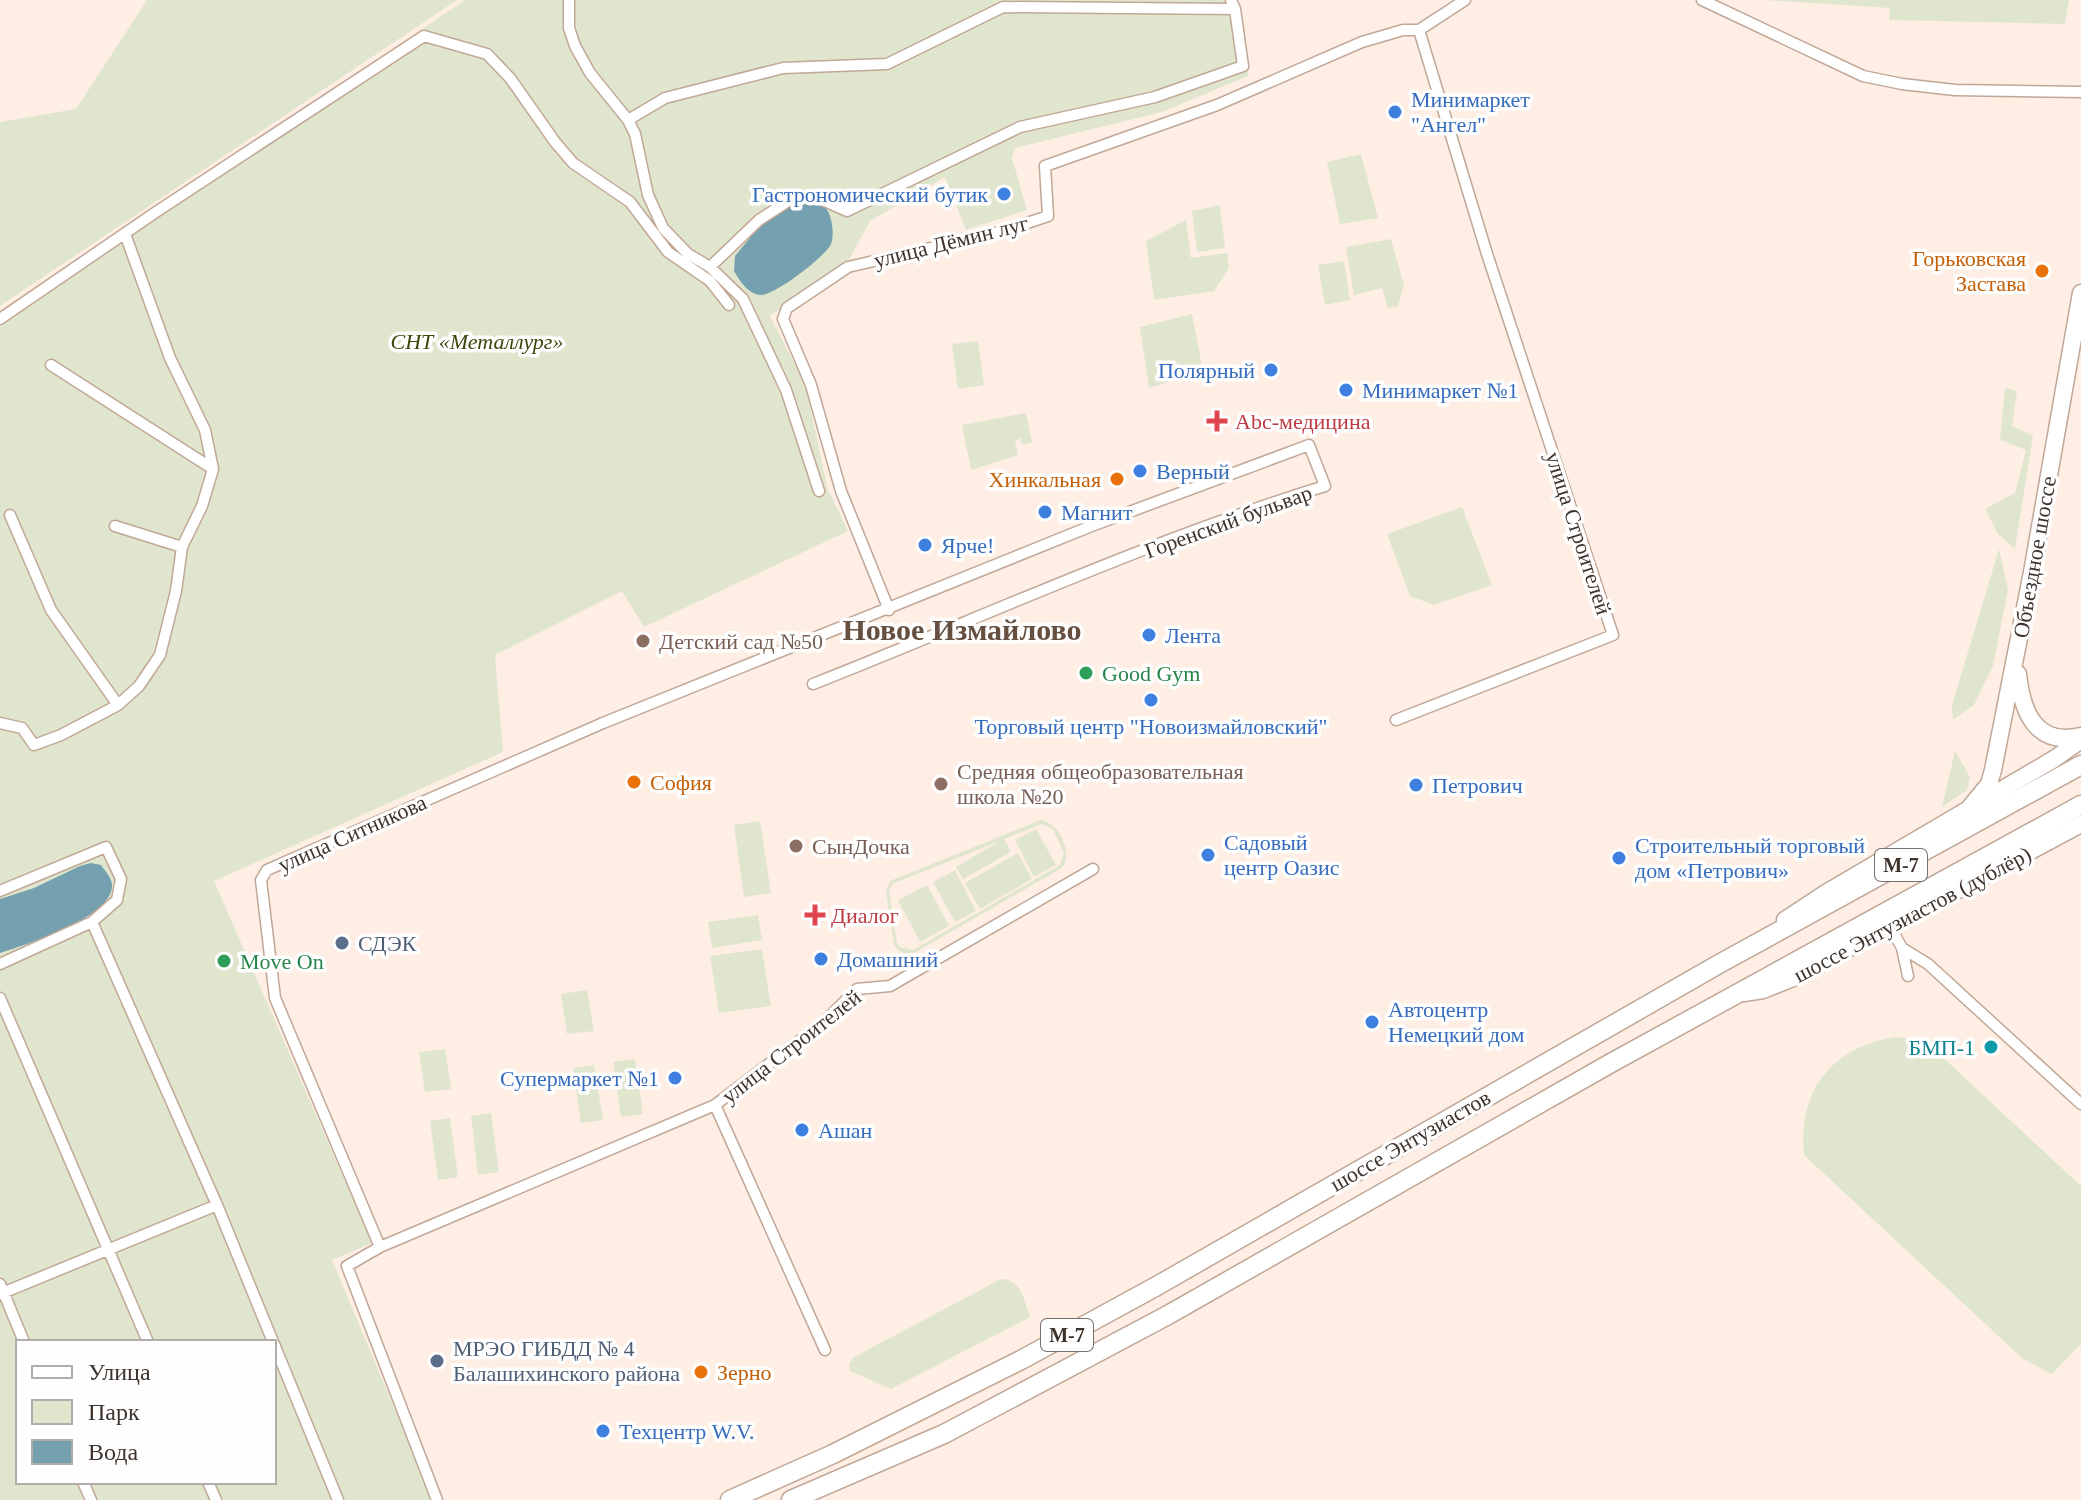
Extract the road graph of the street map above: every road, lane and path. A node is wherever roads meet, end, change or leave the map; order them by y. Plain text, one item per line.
1 (569, 0) edge
2 (1465, 0) edge
3 (1702, 0) edge
4 (1233, 4) edge
5 (1419, 30) junction
6 (2081, 92) edge
7 (628, 120) junction
8 (125, 234) junction
9 (710, 267) junction
10 (2081, 293) edge
11 (729, 305) dead end
12 (0, 319) edge
13 (51, 365) dead end
14 (213, 469) junction
15 (819, 491) dead end
16 (10, 515) dead end
17 (115, 526) dead end
18 (182, 547) junction
19 (889, 610) junction
20 (807, 642) joint
21 (2016, 657) junction
22 (813, 684) dead end
23 (118, 705) junction
24 (1396, 720) dead end
25 (0, 723) edge
26 (2081, 738) edge
27 (2081, 765) edge
28 (2081, 805) edge
29 (1966, 812) junction
30 (2081, 824) edge
31 (1093, 869) dead end
32 (0, 891) edge
33 (92, 922) junction
34 (1890, 926) junction
35 (1902, 948) junction
36 (0, 964) edge
37 (1719, 964) junction
38 (1908, 976) dead end
39 (1739, 993) junction
40 (0, 998) edge
41 (2081, 1104) edge
42 (715, 1105) junction
43 (217, 1205) junction
44 (380, 1247) junction
45 (109, 1249) junction
46 (1, 1290) edge
47 (23, 1340) edge
48 (147, 1340) edge
49 (273, 1340) edge
50 (276, 1348) edge
51 (825, 1350) dead end
52 (338, 1500) edge
53 (437, 1500) edge
54 (730, 1500) edge
55 (791, 1500) edge

1 - 7 street
2 - 5 street
3 - 6 street
4 - 7 street
4 - 9 street
5 - 19 street, улица Дёмин луг
5 - 24 street, улица Строителей
7 - 9 street
8 - 11 street
8 - 12 street
8 - 14 street
9 - 15 street
10 - 21 main road, Объездное шоссе
13 - 14 street
14 - 18 street
16 - 23 street
17 - 18 street
18 - 23 street
19 - 20 street, Горенский бульвар
19 - 22 street, Горенский бульвар
20 - 44 street, улица Ситникова
21 - 26 main road
21 - 29 main road, Объездное шоссе
23 - 25 street
26 - 29 main road
27 - 37 highway, шоссе Энтузиастов / М-7
28 - 39 highway, шоссе Энтузиастов / М-7
29 - 37 main road
30 - 34 main road, шоссе Энтузиастов (дублёр)
31 - 42 street, улица Строителей
32 - 33 street
33 - 36 street
33 - 43 street
34 - 35 street
34 - 39 main road, шоссе Энтузиастов (дублёр)
35 - 38 street
35 - 41 street
37 - 54 highway, шоссе Энтузиастов / М-7
39 - 55 highway, шоссе Энтузиастов / М-7
40 - 45 street
42 - 44 street, улица Строителей
42 - 51 street
43 - 45 street
43 - 49 street
44 - 53 street, улица Строителей
45 - 46 street
45 - 48 street
46 - 47 street
50 - 52 street

